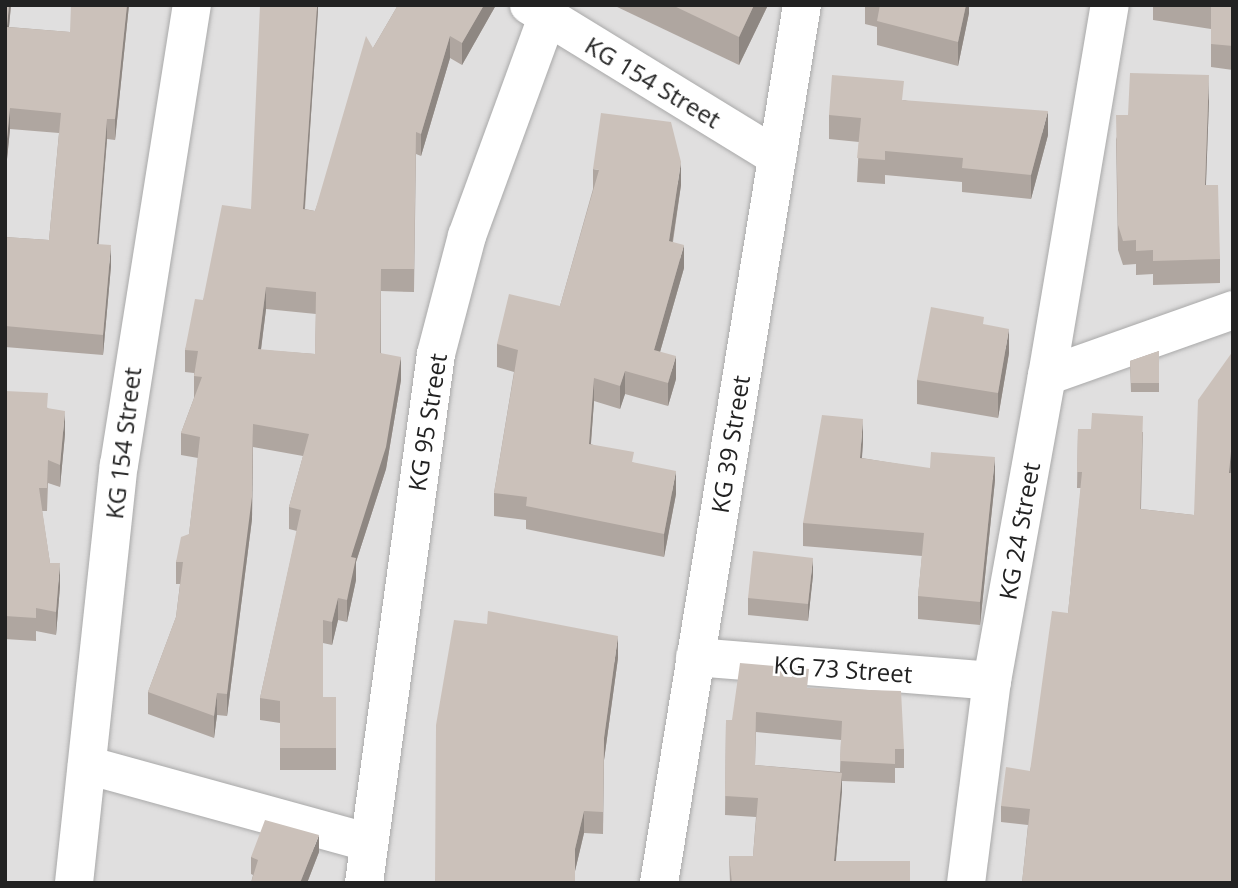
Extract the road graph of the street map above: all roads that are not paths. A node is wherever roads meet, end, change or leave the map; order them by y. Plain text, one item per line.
1 (192, 5) edge
2 (802, 5) edge
3 (1110, 5) edge
4 (538, 11) edge
5 (777, 157) junction
6 (1233, 310) edge
7 (1046, 376) junction
8 (695, 657) junction
9 (992, 681) junction
10 (88, 765) junction
11 (366, 842) junction
12 (74, 883) edge
13 (364, 883) edge
14 (659, 883) edge
15 (966, 883) edge

1 - 10 street, KG 154 Street
2 - 5 street, KG 39 Street
3 - 7 street, KG 24 Street
4 - 5 street, KG 154 Street
4 - 11 street, KG 95 Street
5 - 8 street, KG 39 Street
6 - 7 street
7 - 9 street, KG 24 Street
8 - 9 street, KG 73 Street
8 - 14 street, KG 39 Street
9 - 15 street, KG 24 Street
10 - 11 street
10 - 12 street, KG 154 Street
11 - 13 street, KG 95 Street

